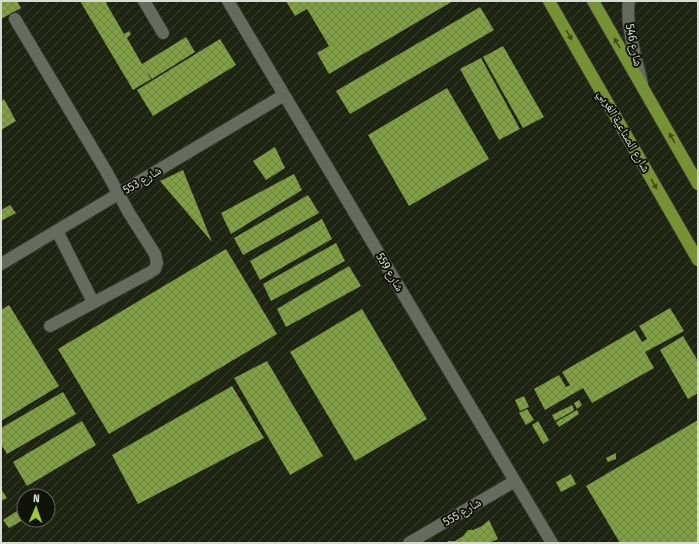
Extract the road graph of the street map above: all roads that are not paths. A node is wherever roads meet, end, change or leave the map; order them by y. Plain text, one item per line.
1 (228, 1) edge
2 (549, 1) edge
3 (593, 1) edge
4 (629, 1) edge
5 (149, 3) edge
6 (15, 19) dead end
7 (162, 32) dead end
8 (644, 89) junction
9 (284, 95) junction
10 (698, 184) edge
11 (118, 194) junction
12 (57, 231) junction
13 (698, 260) edge
14 (1, 264) edge
15 (93, 302) junction
16 (50, 326) dead end
17 (515, 480) junction
18 (409, 543) edge
19 (552, 543) edge

1 - 9 street, شارع 559
2 -> 13 main road, شارع الصناعية الغربي
8 -> 3 main road
4 - 8 street, شارع 546
5 - 7 street
6 - 11 street
10 -> 8 main road
9 - 11 street, شارع 553
9 - 17 street, شارع 559
11 - 12 street, شارع 553
11 - 15 street
12 - 14 street, شارع 553
12 - 15 street
15 - 16 street
17 - 18 street, شارع 555
17 - 19 street, شارع 559

